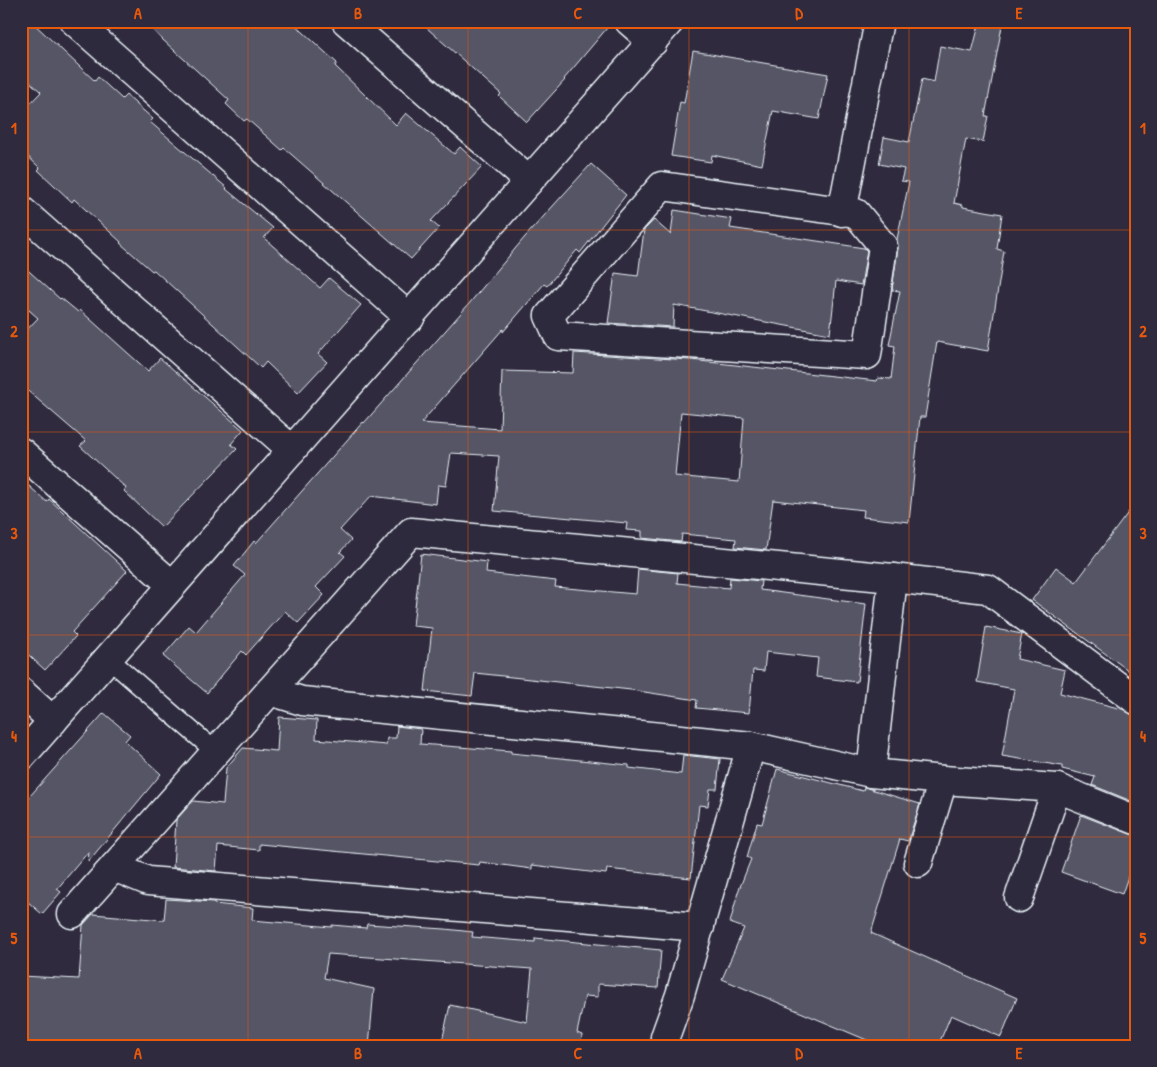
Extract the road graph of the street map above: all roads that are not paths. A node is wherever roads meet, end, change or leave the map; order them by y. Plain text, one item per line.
1 (74, 21) edge
2 (346, 21) edge
3 (629, 21) edge
4 (670, 21) edge
5 (879, 21) edge
6 (653, 42) junction
7 (529, 180) junction
8 (21, 210) edge
9 (842, 212) junction
10 (410, 318) junction
11 (292, 450) junction
12 (21, 452) edge
13 (893, 578) junction
14 (172, 586) junction
15 (109, 659) junction
16 (270, 691) junction
17 (21, 692) edge
18 (1136, 700) edge
19 (54, 721) junction
20 (751, 746) junction
21 (216, 752) junction
22 (21, 757) edge
23 (871, 773) junction
24 (943, 780) junction
25 (1057, 788) junction
26 (1136, 820) edge
27 (918, 863) dead end
28 (114, 867) junction
29 (1020, 898) dead end
30 (72, 914) dead end
31 (700, 927) junction
32 (665, 1036) dead end

1 - 10 street
2 - 7 street
3 - 6 street
4 - 6 street
5 - 9 street
6 - 7 street
7 - 10 street
8 - 11 street
9 - 9 street
10 - 11 street
11 - 14 street
12 - 14 street
13 - 16 street
13 - 18 street
13 - 23 street
14 - 15 street
15 - 19 street
15 - 21 lane
16 - 20 street
16 - 21 street
17 - 19 street
19 - 22 street
20 - 23 street
20 - 31 street
21 - 28 street
23 - 24 street
24 - 25 street
24 - 27 street
25 - 26 street
25 - 29 street
28 - 30 street
28 - 31 street
31 - 32 street

